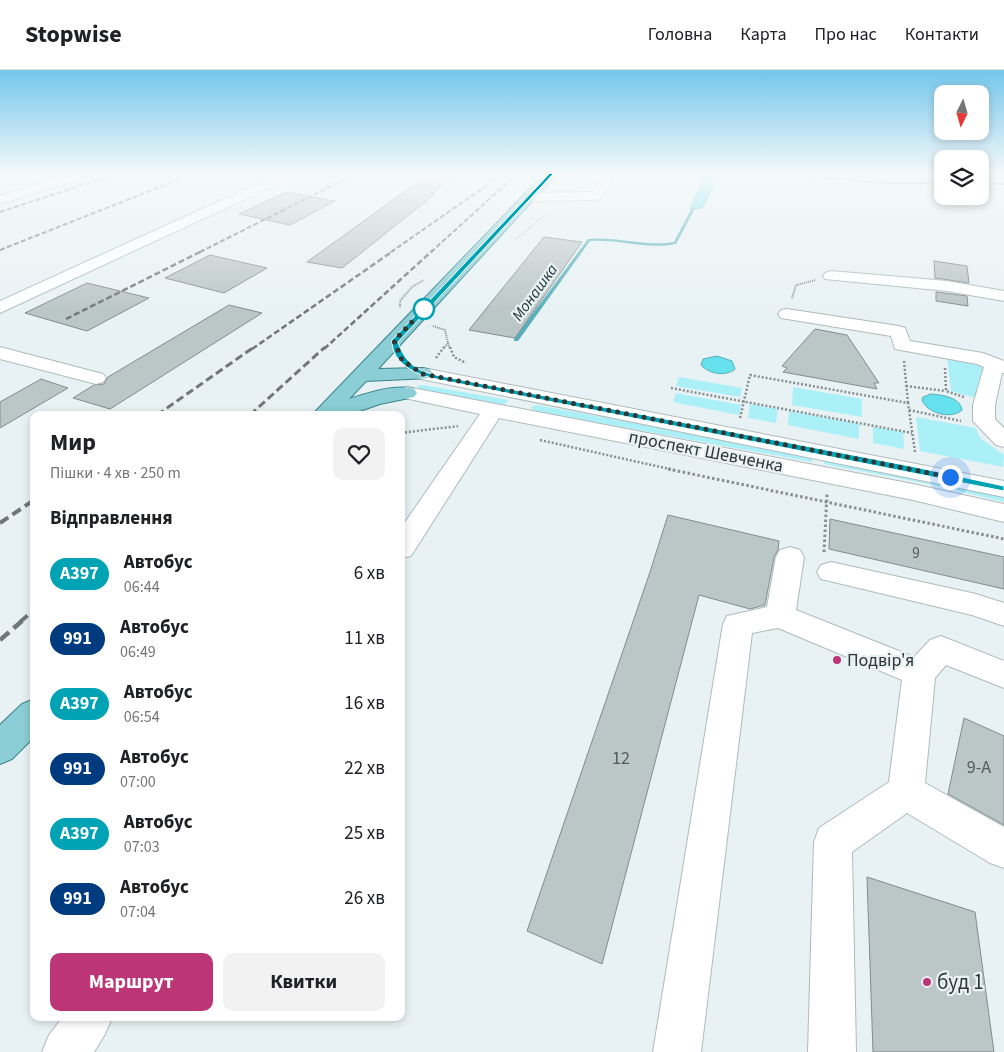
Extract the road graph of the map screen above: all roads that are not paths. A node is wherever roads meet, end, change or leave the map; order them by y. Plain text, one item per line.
1 (190, 220) edge
2 (508, 220) edge
3 (831, 276) road end
4 (1004, 296) edge
5 (0, 308) edge
6 (787, 314) road end
7 (901, 339) junction
8 (394, 341) junction
9 (0, 353) edge
10 (430, 366) junction
11 (999, 366) edge
12 (361, 375) junction
13 (96, 378) dead end
14 (407, 393) junction
15 (327, 411) edge
16 (339, 411) edge
17 (505, 411) junction
18 (1004, 440) edge
19 (1004, 489) edge
20 (1004, 513) edge
21 (405, 544) edge
22 (790, 557) dead end
23 (831, 572) road end
24 (1004, 615) edge
25 (780, 616) junction
26 (919, 673) junction
27 (1004, 674) edge
28 (30, 718) edge
29 (0, 748) edge
30 (906, 792) junction
31 (1004, 849) edge
32 (87, 1021) edge
33 (66, 1052) edge
34 (678, 1052) edge
35 (832, 1052) edge

1 - 5 street
2 - 8 main road
3 - 4 street
6 - 7 street
7 - 11 street
7 - 11 street
8 - 10 main road
8 - 12 main road
9 - 13 street
10 - 12 main road
10 - 17 street, проспект Шевченка
11 - 18 street
12 - 14 main road
12 - 15 main road
14 - 16 main road
14 - 17 street, проспект Шевченка
17 - 19 street, проспект Шевченка
17 - 20 street, проспект Шевченка
17 - 21 street
22 - 25 street
23 - 24 street
25 - 26 street
25 - 34 street
26 - 27 street
26 - 30 street
28 - 29 main road
30 - 31 street
30 - 35 street
32 - 33 street

